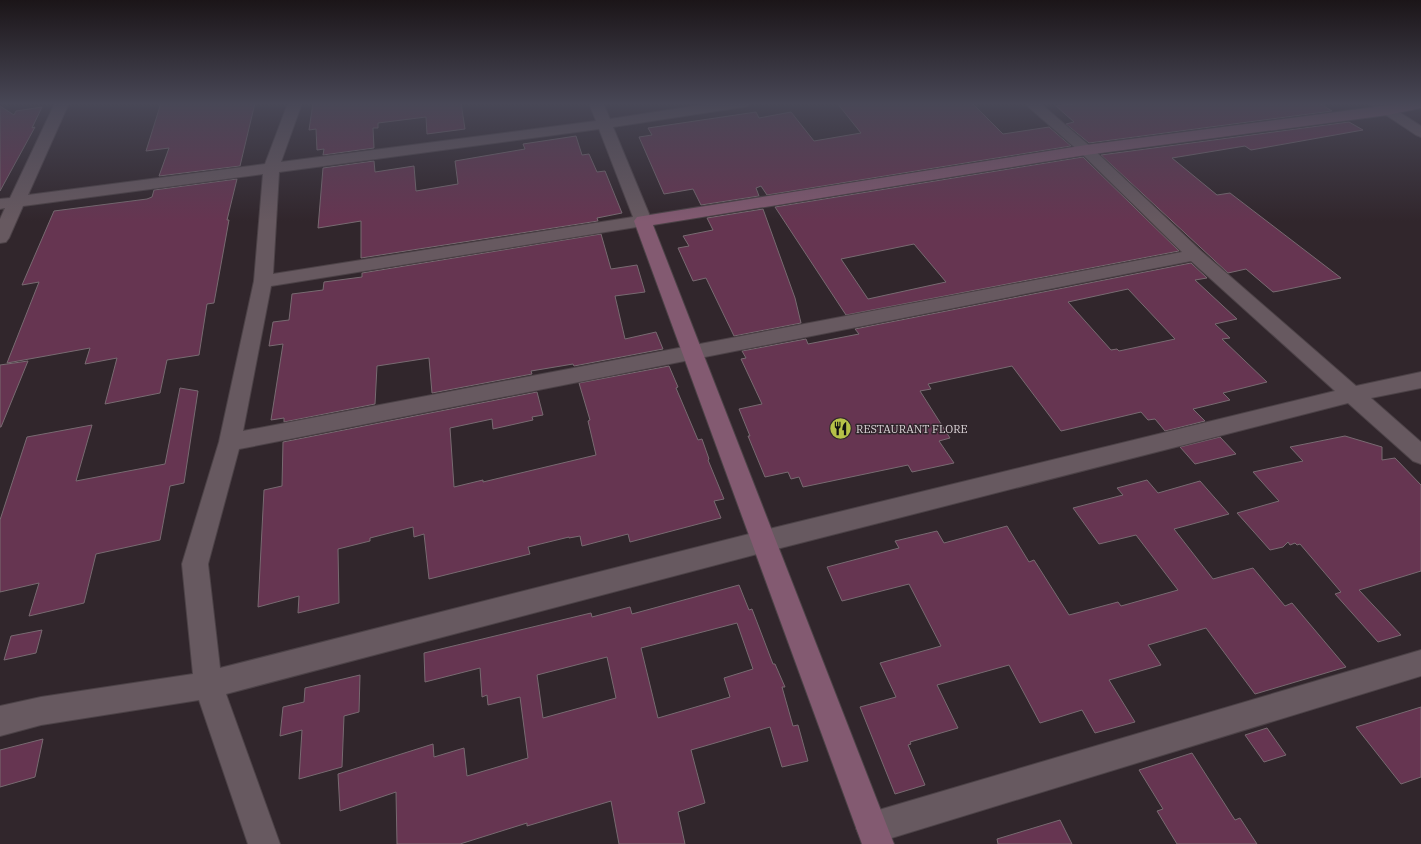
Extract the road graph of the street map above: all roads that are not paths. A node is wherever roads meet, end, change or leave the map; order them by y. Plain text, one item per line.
1 (44, 142) edge
2 (280, 142) edge
3 (465, 142) edge
4 (611, 142) edge
5 (1077, 142) edge
6 (1138, 142) edge
7 (1086, 150) junction
8 (271, 168) junction
9 (18, 202) junction
10 (0, 204) edge
11 (643, 221) junction
12 (0, 238) edge
13 (1195, 255) junction
14 (263, 281) junction
15 (693, 352) junction
16 (1421, 380) edge
17 (1353, 394) junction
18 (230, 442) junction
19 (1421, 455) edge
20 (765, 541) junction
21 (1421, 663) edge
22 (208, 685) junction
23 (0, 721) edge
24 (875, 836) edge
25 (264, 844) edge

1 - 9 street
2 - 8 street
3 - 8 street
4 - 11 street
5 - 7 street
6 - 7 street
7 - 11 street
7 - 13 street
8 - 9 street
8 - 14 street
9 - 10 street
9 - 12 street
11 - 14 street
11 - 15 street
13 - 15 street
13 - 17 street
14 - 18 street
15 - 18 street
15 - 20 street
16 - 17 street
17 - 19 street
17 - 20 street
18 - 22 street
20 - 22 street
20 - 24 street
21 - 24 street
22 - 23 street
22 - 25 street

